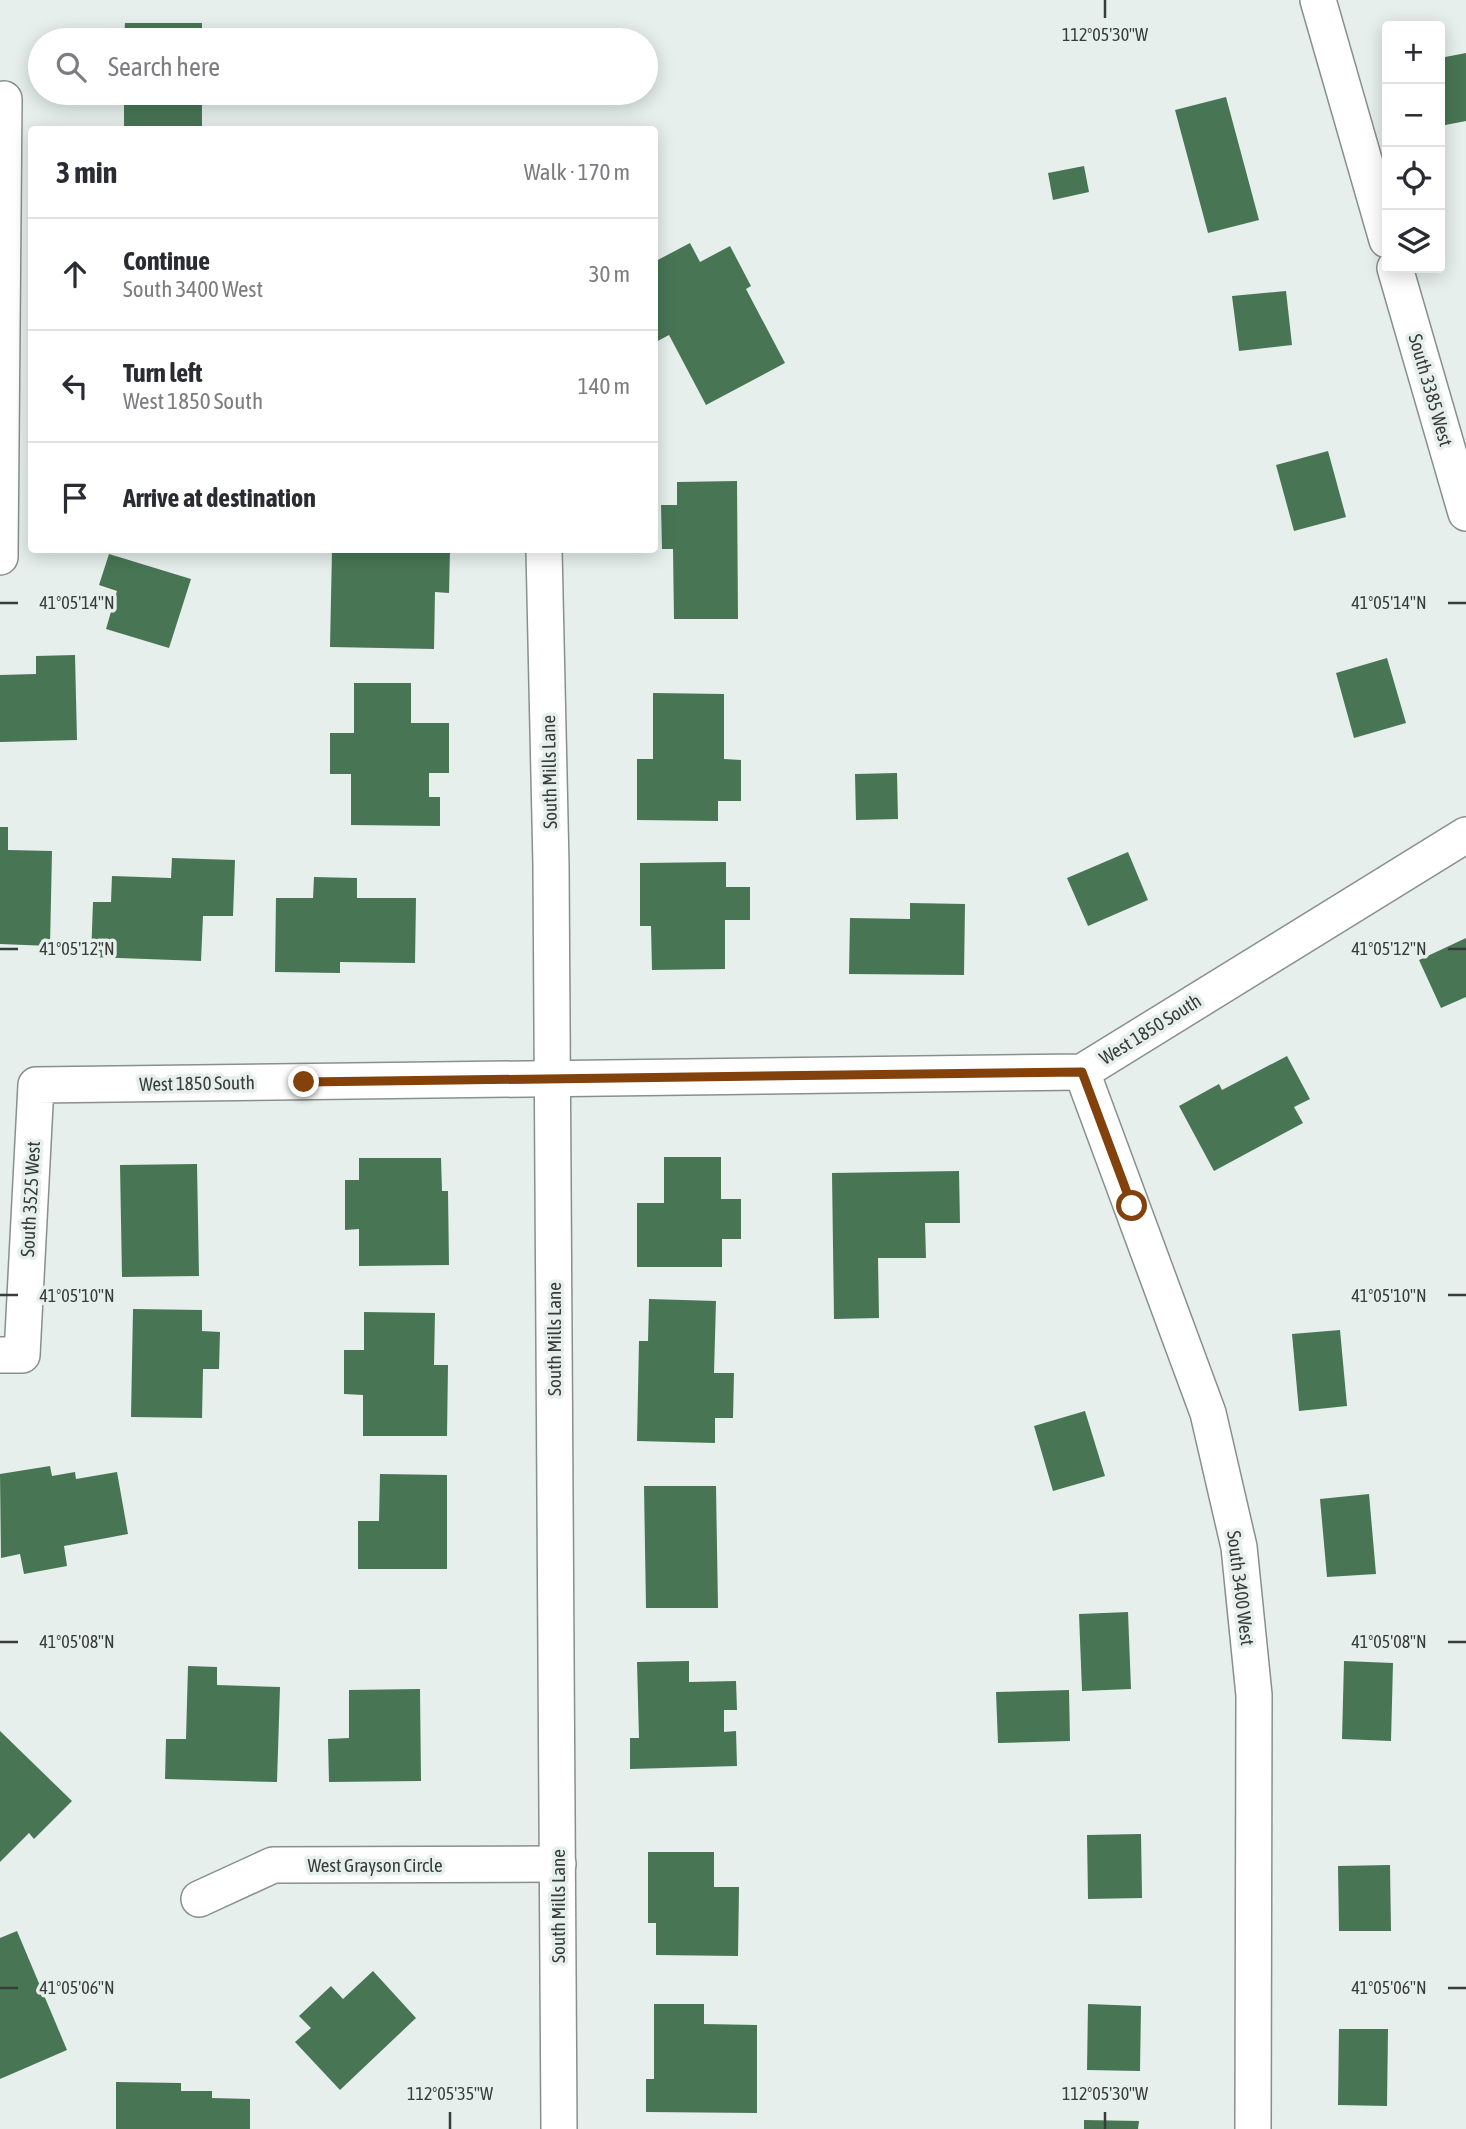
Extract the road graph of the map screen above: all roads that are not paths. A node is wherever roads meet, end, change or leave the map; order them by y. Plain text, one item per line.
1 (1318, 0) edge
2 (4, 99) dead end
3 (1382, 223) edge
4 (1396, 273) edge
5 (1466, 513) edge
6 (544, 553) edge
7 (0, 557) edge
8 (1466, 835) edge
9 (1082, 1072) junction
10 (553, 1079) junction
11 (36, 1085) joint
12 (11, 1355) edge
13 (558, 1864) junction
14 (199, 1899) dead end
15 (559, 2129) edge
16 (1253, 2129) edge

1 - 3 street
2 - 7 street
4 - 5 street, South 3385 West
6 - 10 street, South Mills Lane
8 - 9 street, West 1850 South
9 - 10 street, West 1850 South
9 - 16 street, South 3400 West
10 - 11 street, West 1850 South
10 - 13 street, South Mills Lane
11 - 12 street, South 3525 West
13 - 14 street, West Grayson Circle
13 - 15 street, South Mills Lane

